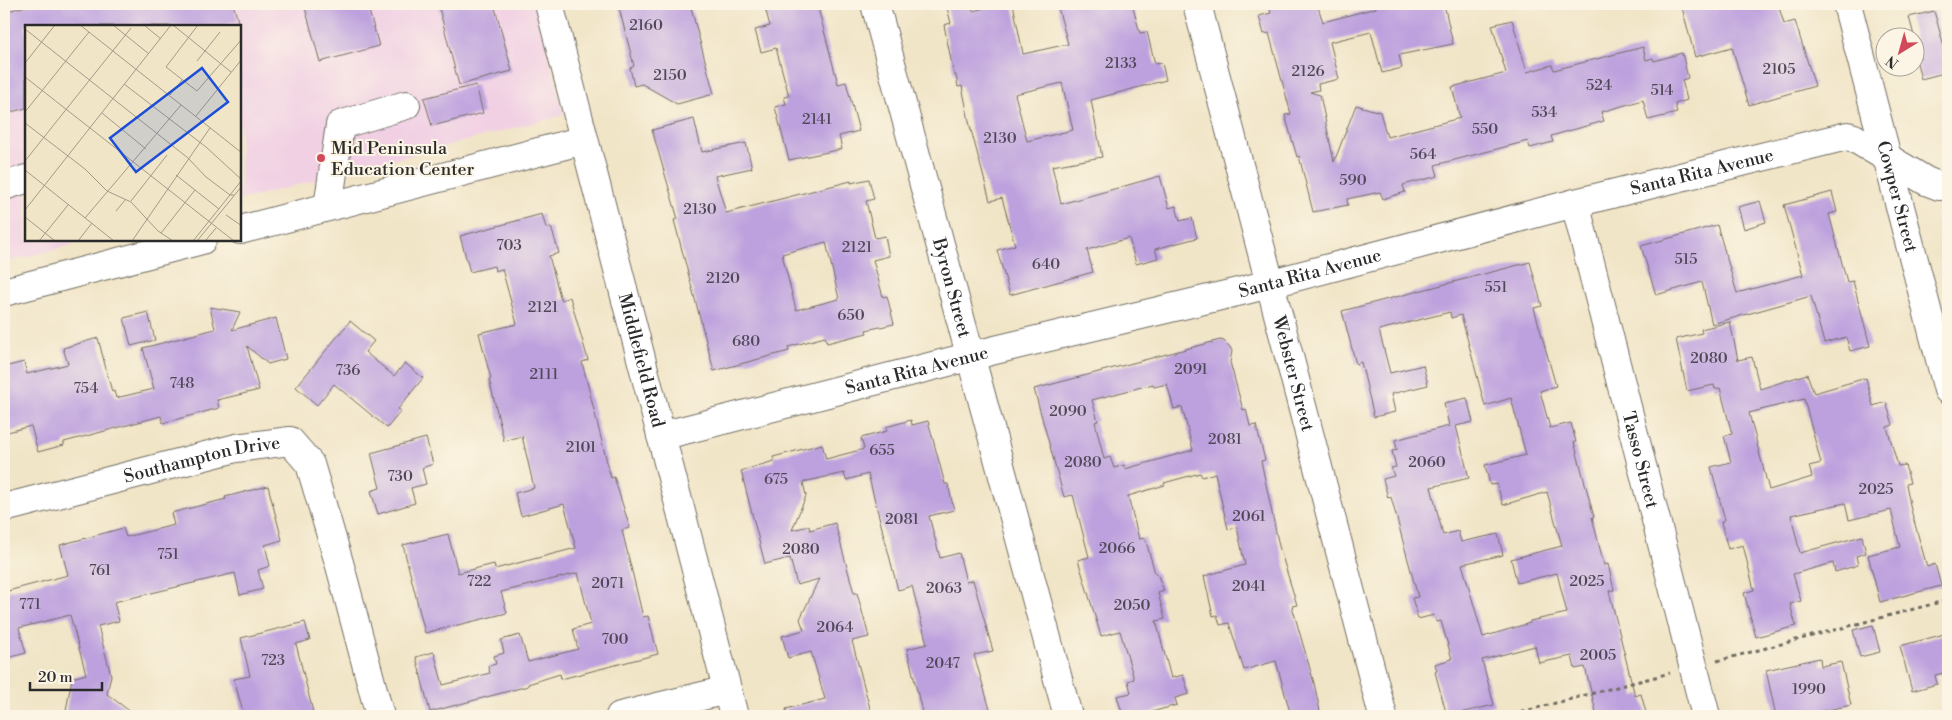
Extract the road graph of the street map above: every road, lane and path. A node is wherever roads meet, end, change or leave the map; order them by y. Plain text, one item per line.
1 (549, 4) edge
2 (875, 4) edge
3 (1197, 4) edge
4 (1847, 4) edge
5 (406, 105) dead end
6 (584, 140) junction
7 (1887, 157) junction
8 (25, 180) edge
9 (1948, 184) edge
10 (4, 186) edge
11 (1575, 203) junction
12 (328, 207) junction
13 (241, 230) edge
14 (198, 241) edge
15 (1270, 284) junction
16 (4, 292) edge
17 (970, 357) junction
18 (1948, 390) edge
19 (661, 436) junction
20 (4, 508) edge
21 (1948, 600) edge
22 (1693, 668) junction
23 (727, 690) junction
24 (380, 716) edge
25 (620, 716) edge
26 (734, 716) edge
27 (1068, 716) edge
28 (1383, 716) edge
29 (1506, 716) edge
30 (1706, 716) edge

1 - 6 street, Middlefield Road
2 - 17 street, Byron Street
3 - 15 street, Webster Street
4 - 7 street, Cowper Street
5 - 12 street
6 - 12 street
6 - 19 street, Middlefield Road
7 - 9 street, Santa Rita Avenue
7 - 11 street, Santa Rita Avenue
7 - 18 street, Cowper Street
8 - 10 street
11 - 15 street, Santa Rita Avenue
11 - 22 street, Tasso Street
12 - 13 street
14 - 16 street
15 - 17 street, Santa Rita Avenue
15 - 28 street, Webster Street
17 - 19 street, Santa Rita Avenue
17 - 27 street, Byron Street
19 - 23 street, Middlefield Road
20 - 24 street, Southampton Drive
21 - 22 path
22 - 29 path
22 - 30 street, Tasso Street
23 - 25 street
23 - 26 street, Middlefield Road

